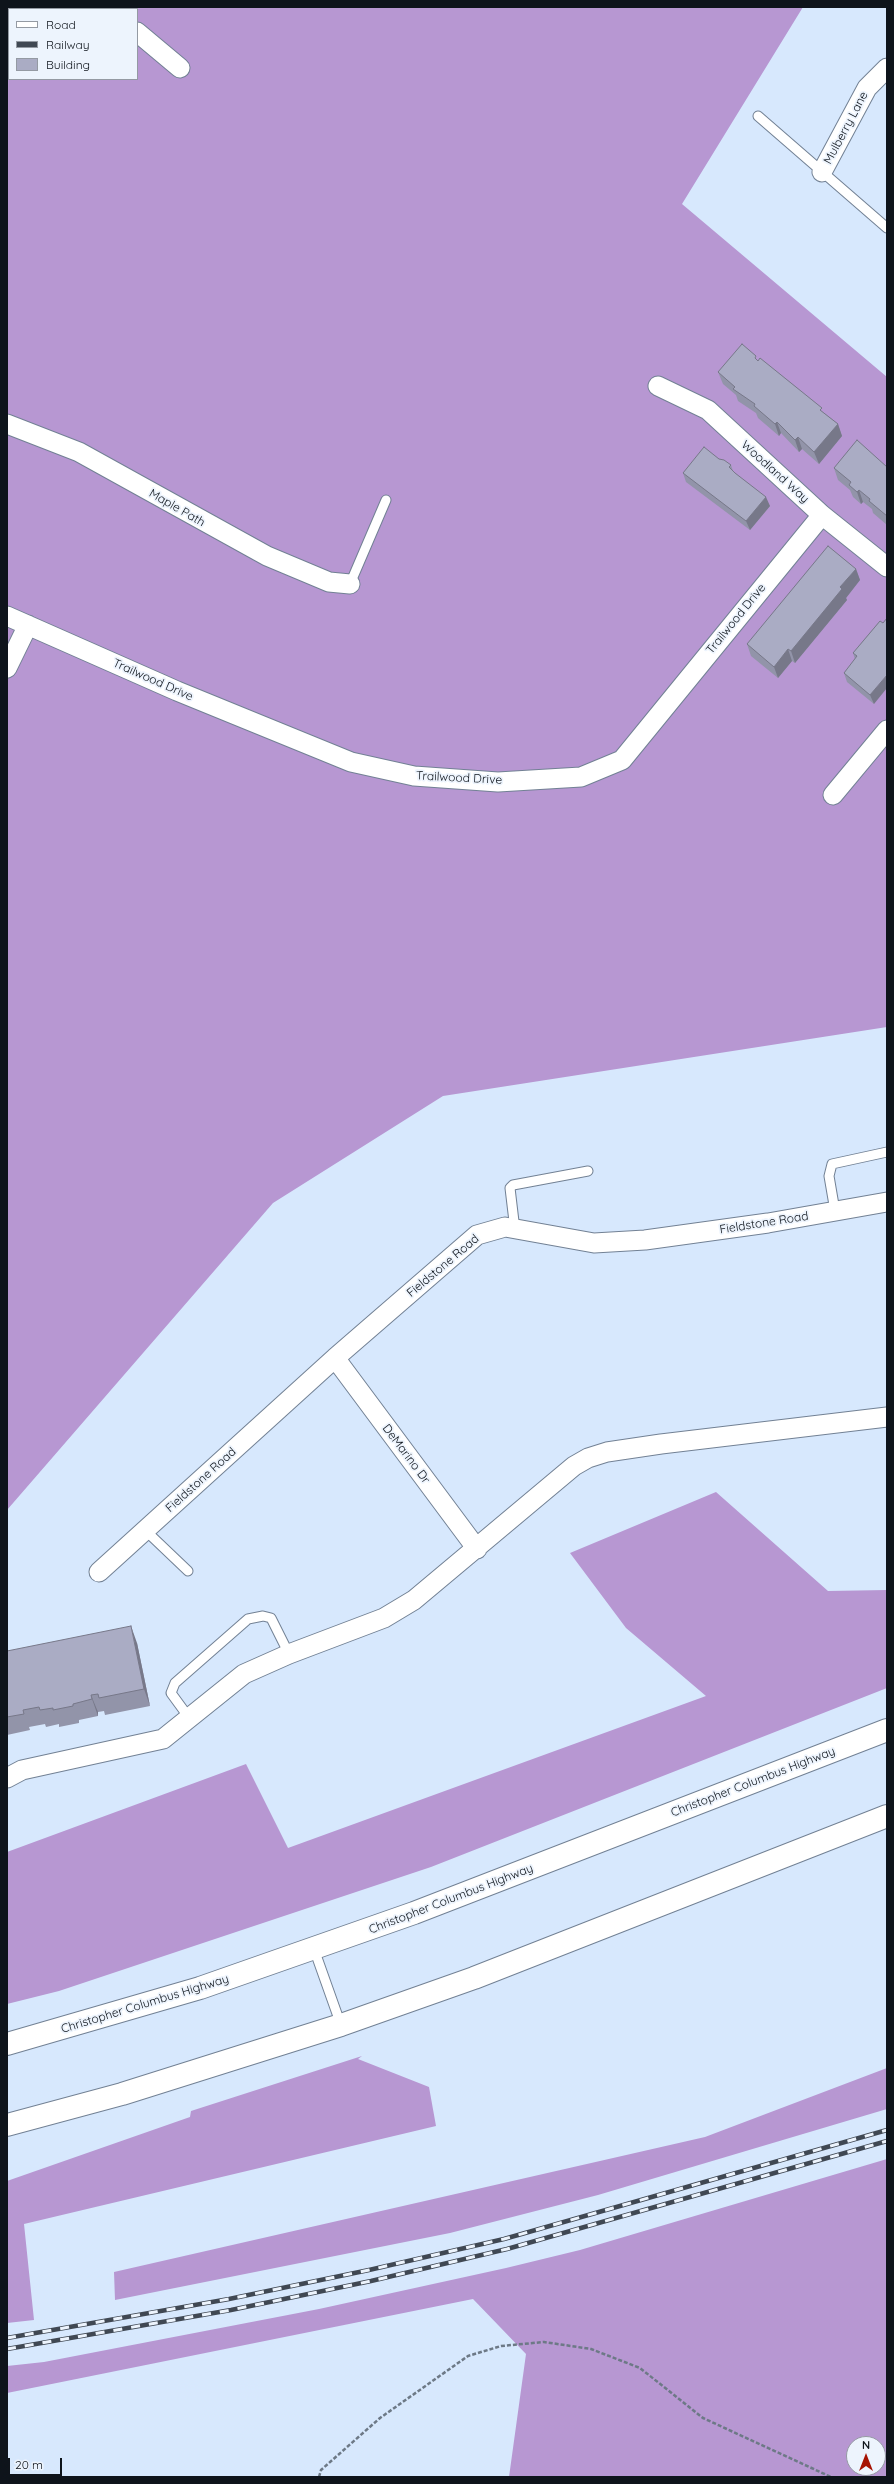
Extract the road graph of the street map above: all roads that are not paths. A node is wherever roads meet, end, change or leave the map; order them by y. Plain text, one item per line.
1 (138, 33) edge
2 (180, 68) dead end
3 (887, 68) edge
4 (758, 116) dead end
5 (822, 172) junction
6 (887, 228) edge
7 (658, 386) dead end
8 (7, 424) edge
9 (386, 500) dead end
10 (822, 515) junction
11 (887, 567) edge
12 (350, 584) joint
13 (7, 616) edge
14 (28, 625) junction
15 (7, 668) edge
16 (887, 730) edge
17 (833, 795) dead end
18 (887, 1152) edge
19 (588, 1171) dead end
20 (887, 1202) edge
21 (835, 1211) junction
22 (515, 1230) junction
23 (335, 1358) junction
24 (887, 1417) edge
25 (146, 1530) junction
26 (477, 1549) junction
27 (188, 1571) dead end
28 (99, 1572) dead end
29 (289, 1654) junction
30 (190, 1719) junction
31 (887, 1730) edge
32 (7, 1778) edge
33 (887, 1816) edge
34 (314, 1949) junction
35 (341, 2025) junction
36 (7, 2044) edge
37 (7, 2125) edge

1 - 2 street
3 - 5 street, Mulberry Lane
4 - 5 lane, Mulberry Lane
5 - 6 lane, Mulberry Lane
7 - 10 street, Woodland Way
8 - 12 street, Maple Path
9 - 12 lane
10 - 11 street, Woodland Way
10 - 14 street, Trailwood Drive
13 - 14 street, Trailwood Drive
14 - 15 street
16 - 17 street
18 - 21 lane
19 - 22 lane
20 - 21 street, Fieldstone Road
21 - 22 street, Fieldstone Road
22 - 23 street, Fieldstone Road
23 - 25 street, Fieldstone Road
23 - 26 street, DeMarino Dr
24 - 26 street
25 - 27 lane
25 - 28 street, Fieldstone Road
26 - 29 street
29 - 30 street
29 - 30 lane
30 - 32 street
31 - 34 highway, Christopher Columbus Highway
33 - 35 highway
34 - 35 lane
34 - 36 highway, Christopher Columbus Highway
35 - 37 highway

